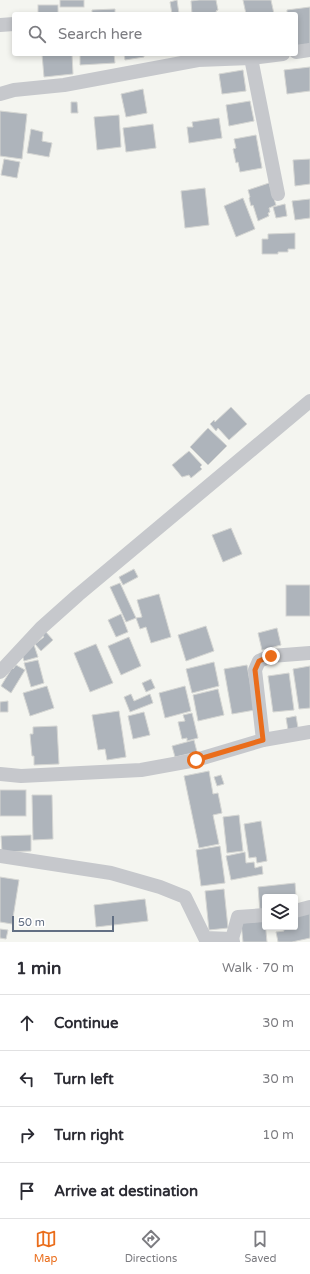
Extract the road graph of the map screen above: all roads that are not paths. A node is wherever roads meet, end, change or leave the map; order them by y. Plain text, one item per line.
1 (12, 24) edge
2 (0, 25) edge
3 (310, 50) edge
4 (298, 52) edge
5 (267, 56) edge
6 (251, 58) junction
7 (0, 94) edge
8 (278, 194) dead end
9 (310, 401) edge
10 (310, 653) edge
11 (0, 672) edge
12 (310, 732) edge
13 (263, 740) junction
14 (0, 774) edge
15 (0, 856) edge
16 (310, 907) edge
17 (298, 910) edge
18 (262, 915) edge
19 (232, 940) edge

1 - 2 street
3 - 4 street
5 - 6 street
6 - 7 street
6 - 8 street
9 - 11 street
10 - 13 street
12 - 13 street
13 - 14 street
15 - 19 street
16 - 17 street
18 - 19 street

